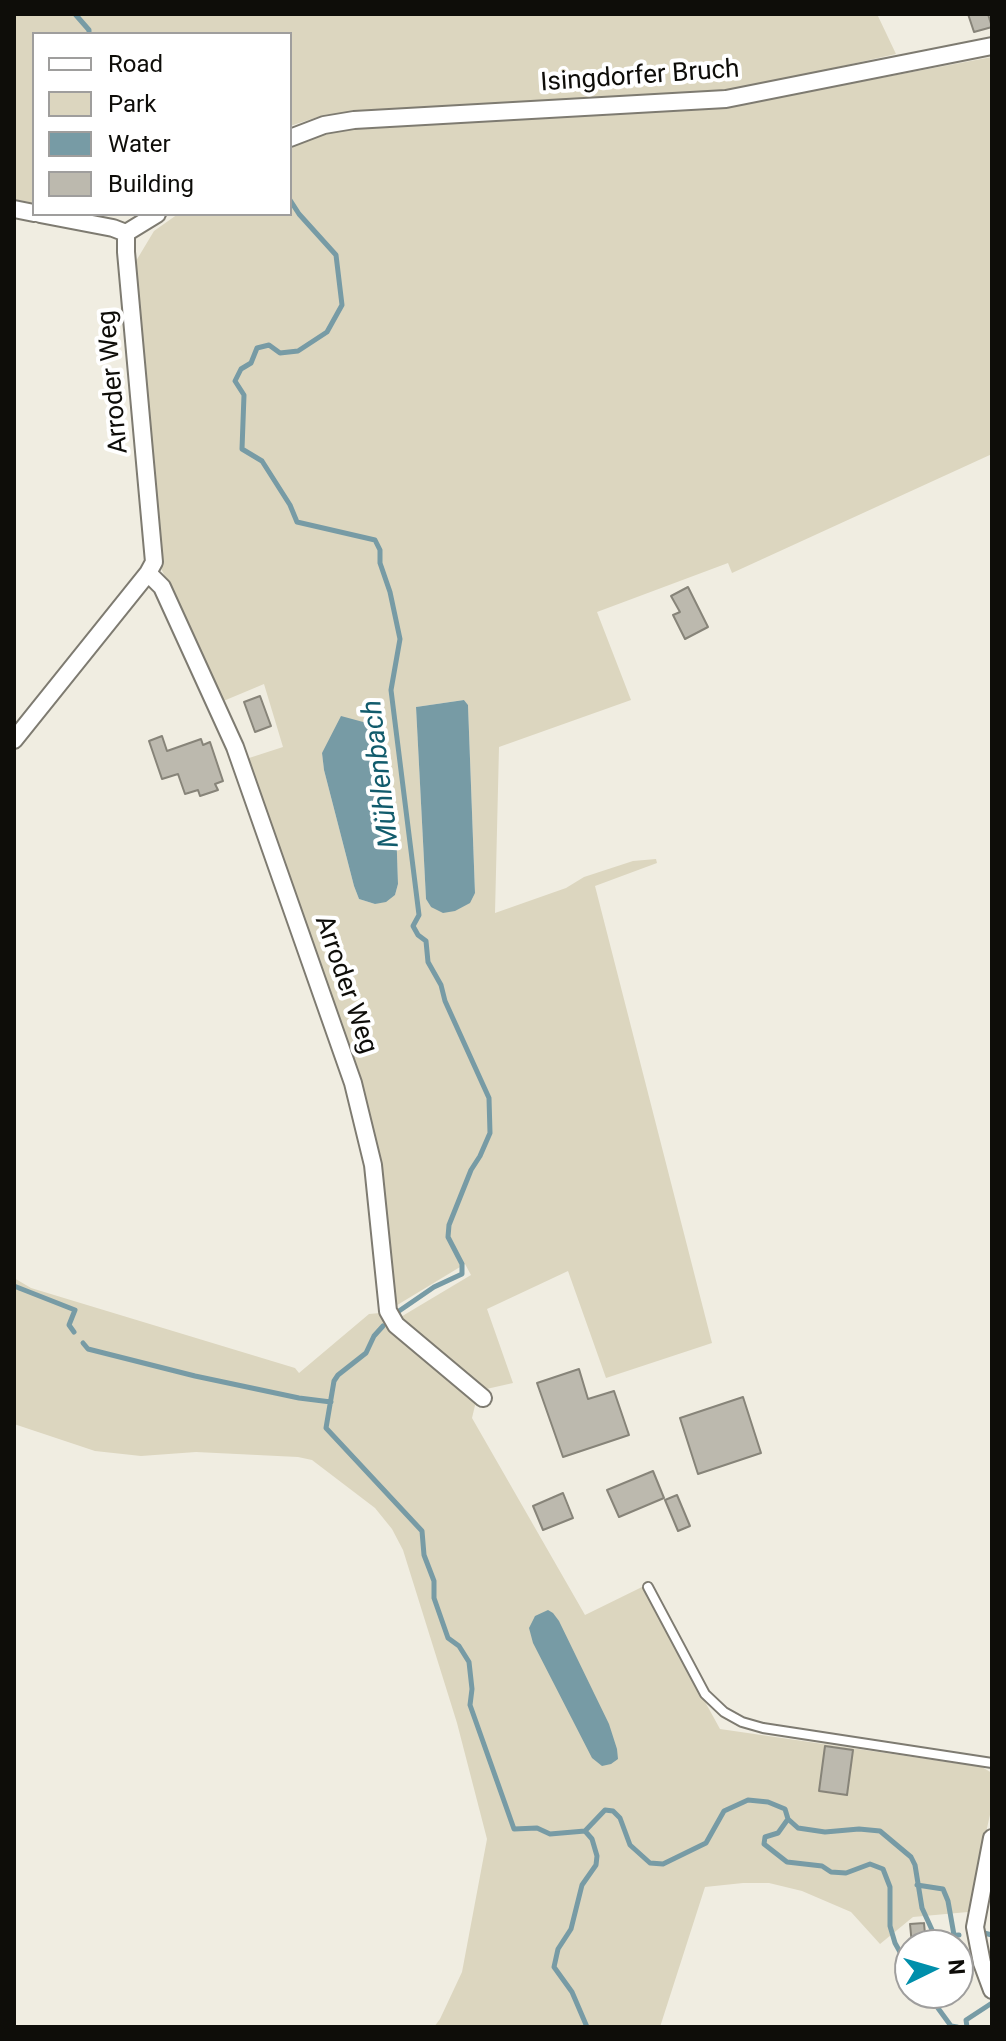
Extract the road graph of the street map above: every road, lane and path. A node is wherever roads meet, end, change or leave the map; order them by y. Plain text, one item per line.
1 (992, 46) edge
2 (292, 137) edge
3 (50, 216) edge
4 (154, 216) edge
5 (126, 233) junction
6 (148, 573) junction
7 (14, 740) edge
8 (483, 1398) dead end
9 (648, 1587) dead end
10 (992, 1763) edge
11 (992, 1838) edge
12 (992, 1990) edge

1 - 2 street, Isingdorfer Bruch
3 - 5 street
4 - 5 street
5 - 6 street, Arroder Weg
6 - 7 street
6 - 8 street, Arroder Weg
9 - 10 lane
11 - 12 street

